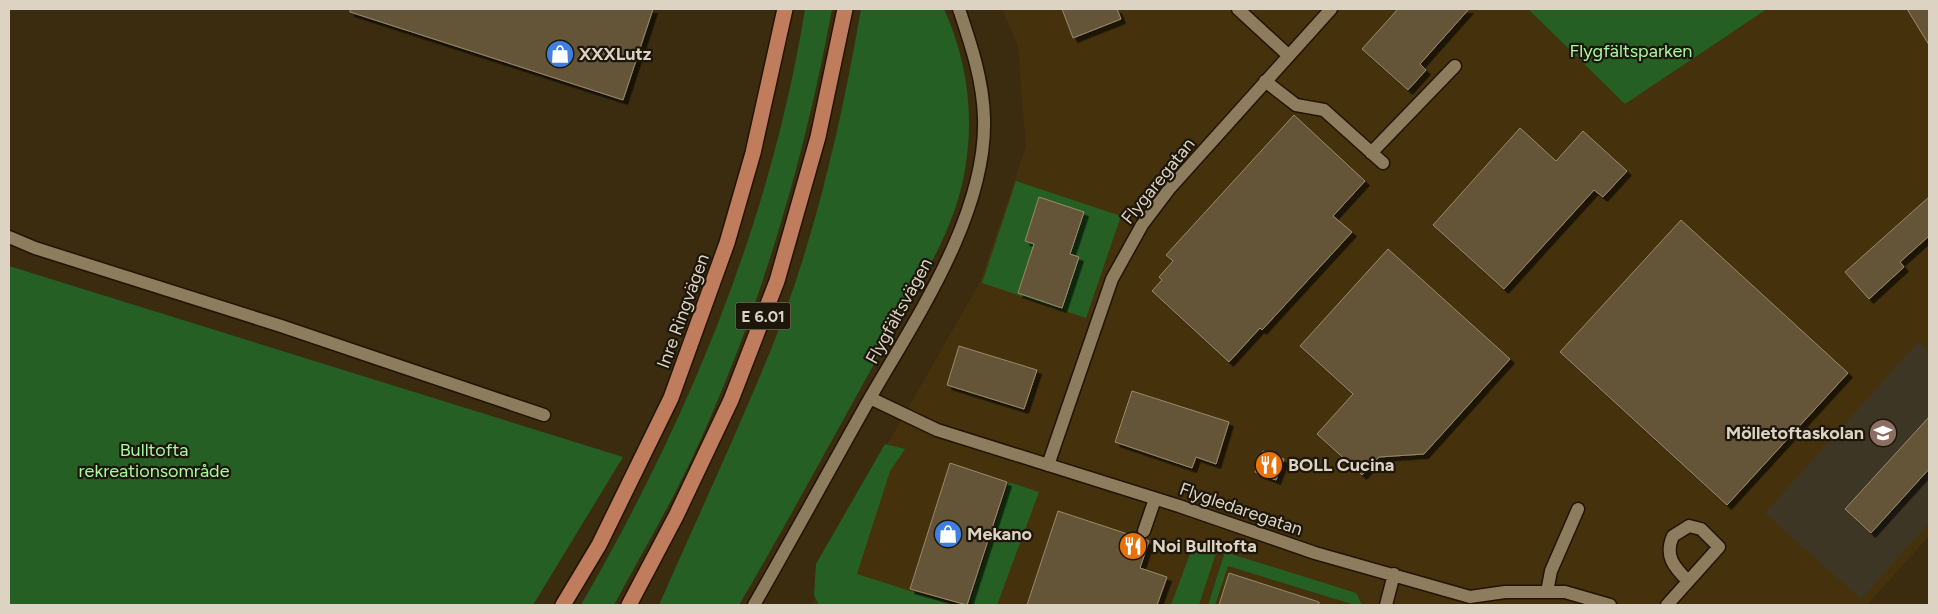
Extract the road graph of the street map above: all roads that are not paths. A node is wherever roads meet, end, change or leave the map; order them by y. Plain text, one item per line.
1 (785, 9) edge
2 (845, 9) edge
3 (959, 9) edge
4 (1238, 9) edge
5 (1331, 9) edge
6 (1288, 55) junction
7 (1455, 66) dead end
8 (1265, 81) junction
9 (1371, 153) junction
10 (1383, 163) dead end
11 (9, 237) edge
12 (870, 398) junction
13 (544, 414) dead end
14 (1048, 465) junction
15 (1155, 499) junction
16 (1578, 509) dead end
17 (1144, 531) dead end
18 (1394, 574) junction
19 (1688, 582) dead end
20 (1547, 592) junction
21 (1484, 600) edge
22 (563, 605) edge
23 (629, 605) edge
24 (754, 605) edge
25 (1386, 605) edge
26 (1610, 605) edge
27 (1667, 605) edge

1 - 22 highway, Inre Ringvägen
2 - 23 highway, E 6.01
3 - 12 street, Flygfältsvägen
4 - 6 street
5 - 6 street, Flygaregatan
6 - 8 street, Flygaregatan
7 - 9 street
8 - 9 street
8 - 14 street, Flygaregatan
9 - 10 street
11 - 13 street
12 - 14 street, Flygledaregatan
12 - 24 street, Flygfältsvägen
14 - 15 street, Flygledaregatan
15 - 17 street
15 - 18 street, Flygledaregatan
16 - 20 street
18 - 21 street, Flygledaregatan
18 - 25 street
19 - 27 street
20 - 21 street, Flygledaregatan
20 - 26 street, Flygledaregatan

